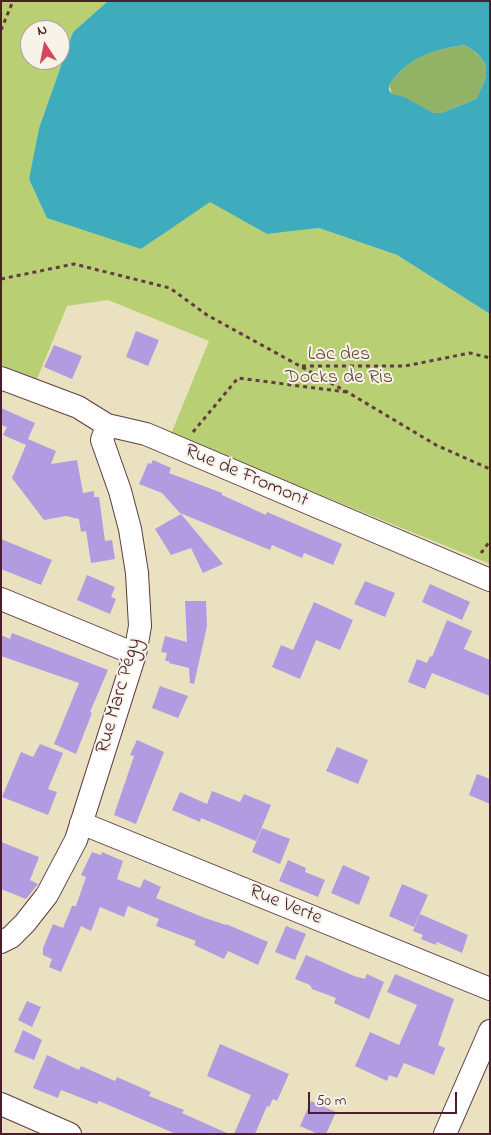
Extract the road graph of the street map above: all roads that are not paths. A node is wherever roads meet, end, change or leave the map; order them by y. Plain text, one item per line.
1 (1, 378) edge
2 (107, 425) junction
3 (490, 580) edge
4 (1, 599) edge
5 (135, 654) junction
6 (81, 823) junction
7 (1, 942) edge
8 (490, 988) edge
9 (490, 1031) edge
10 (1, 1104) edge
11 (70, 1134) edge
12 (445, 1134) edge

1 - 2 street, Rue de Fromont
2 - 3 street, Rue de Fromont
2 - 5 street, Rue Marc Pégy
4 - 5 street
5 - 6 street, Rue Marc Pégy
6 - 7 street, Rue Marc Pégy
6 - 8 street, Rue Verte
9 - 12 street
10 - 11 street

